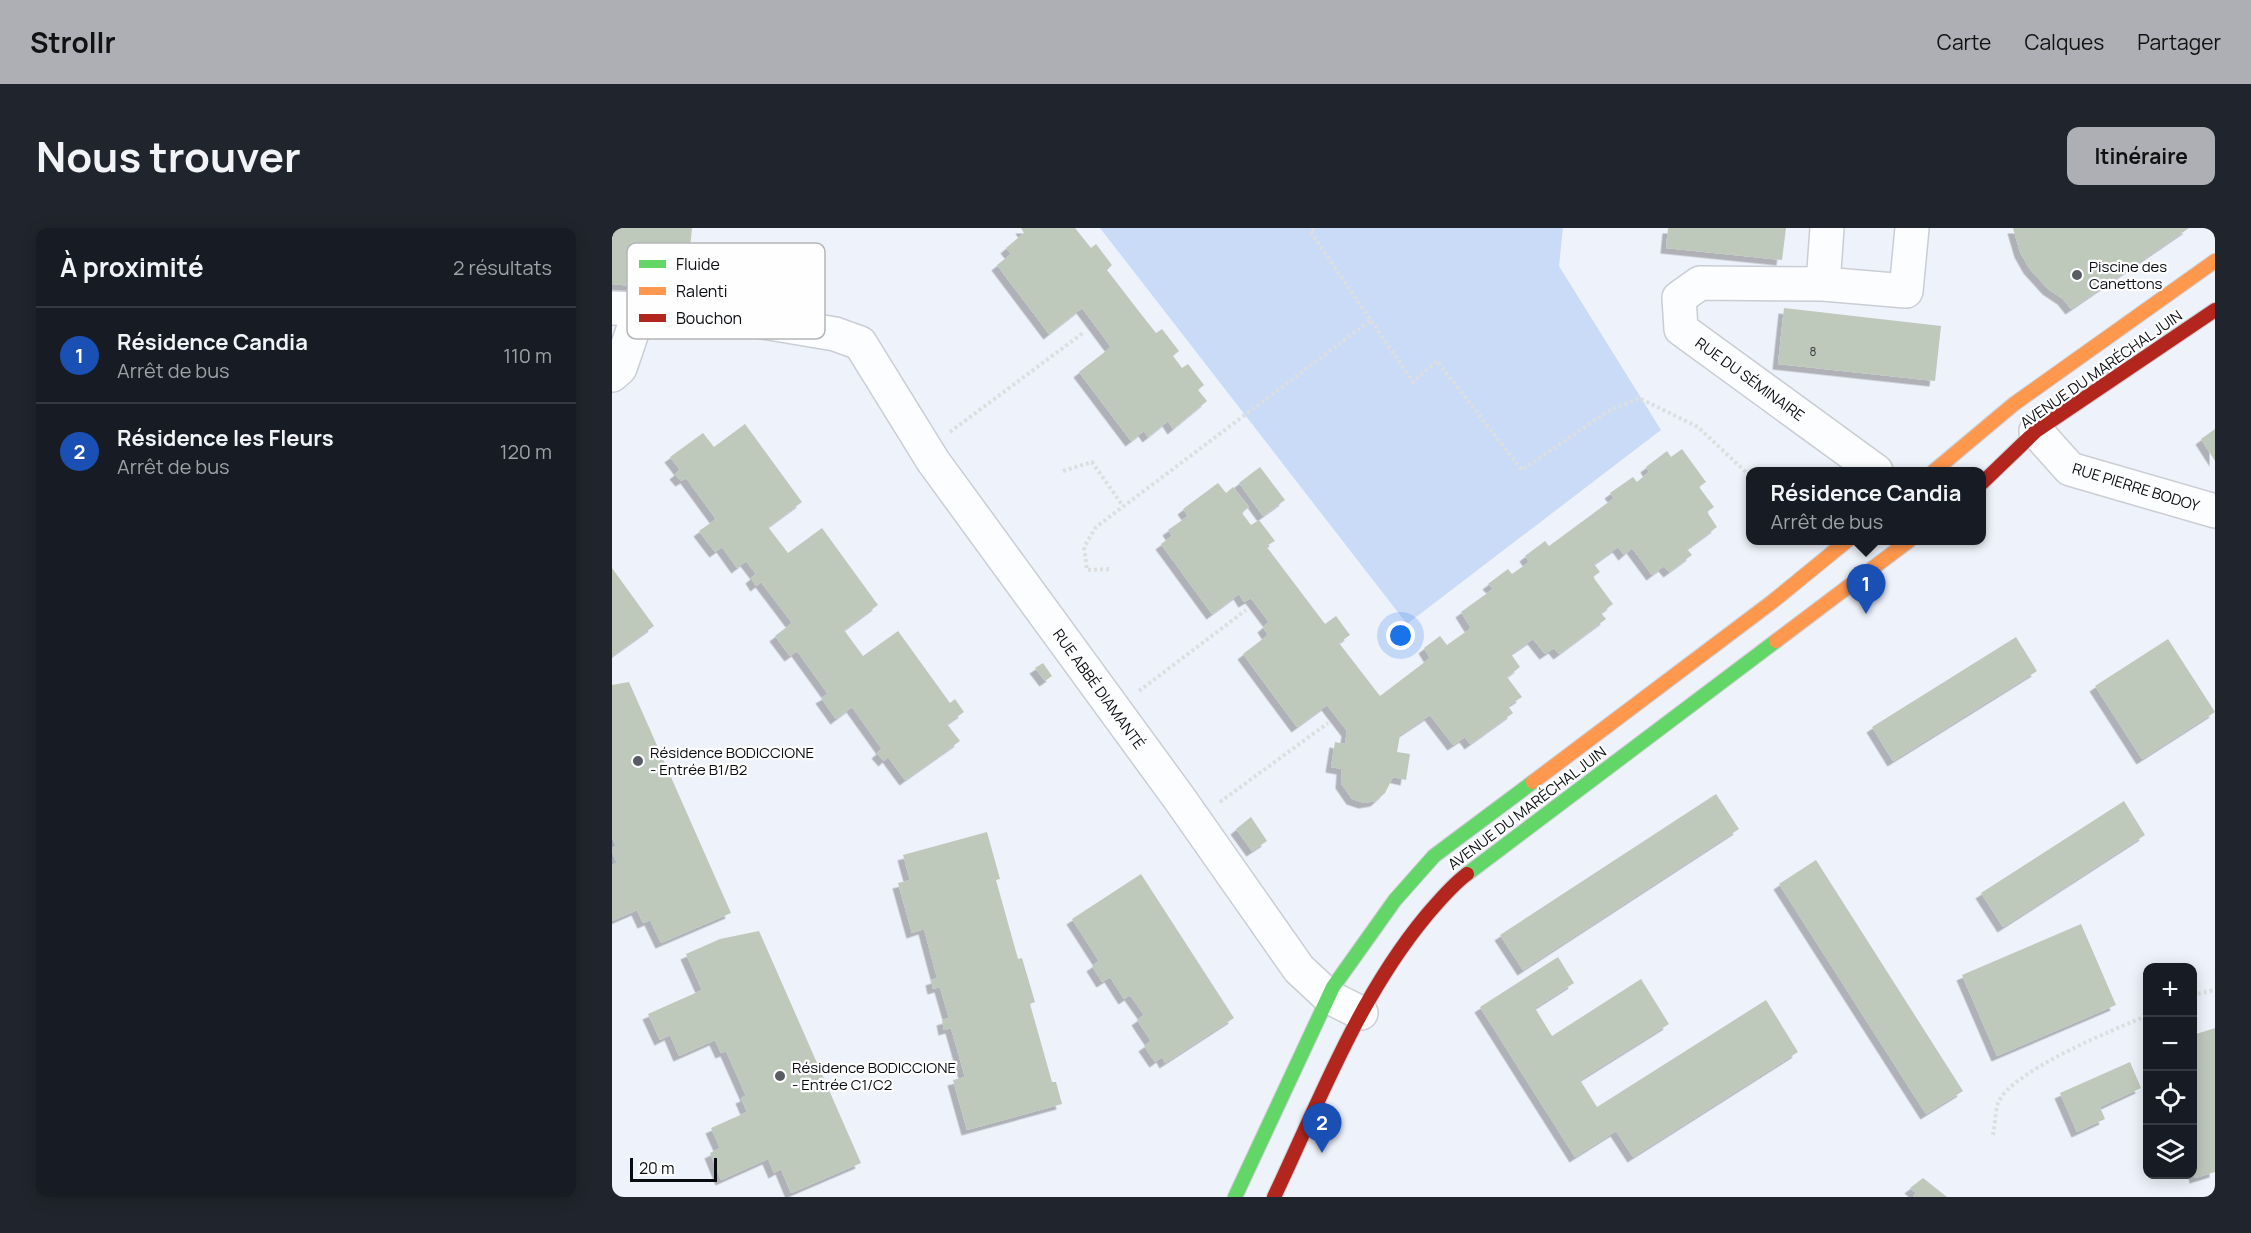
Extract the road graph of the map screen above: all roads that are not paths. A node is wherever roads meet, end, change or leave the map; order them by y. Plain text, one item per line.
1 (1827, 228) edge
2 (1912, 228) edge
3 (2215, 261) edge
4 (1823, 284) junction
5 (626, 308) edge
6 (2215, 310) edge
7 (825, 332) edge
8 (612, 375) edge
9 (2036, 431) junction
10 (1871, 467) edge
11 (1939, 467) edge
12 (1986, 479) edge
13 (2215, 511) edge
14 (1842, 545) edge
15 (1903, 545) edge
16 (1329, 997) junction
17 (1361, 1012) junction
18 (1241, 1194) edge
19 (1274, 1197) edge

1 - 4 street
2 - 4 street, RUE DU SÉMINAIRE
3 - 11 main road, AVENUE DU MARÉCHAL JUIN
4 - 10 street, RUE DU SÉMINAIRE
5 - 8 street
6 - 9 main road, AVENUE DU MARÉCHAL JUIN
7 - 16 street, RUE ABBÉ DIAMANTÉ
9 - 12 main road, AVENUE DU MARÉCHAL JUIN
9 - 13 street, RUE PIERRE BODOY
14 - 16 main road, AVENUE DU MARÉCHAL JUIN
15 - 17 main road, AVENUE DU MARÉCHAL JUIN
16 - 17 street, RUE ABBÉ DIAMANTÉ
16 - 18 main road, AVENUE DU MARÉCHAL JUIN
17 - 19 main road, AVENUE DU MARÉCHAL JUIN

